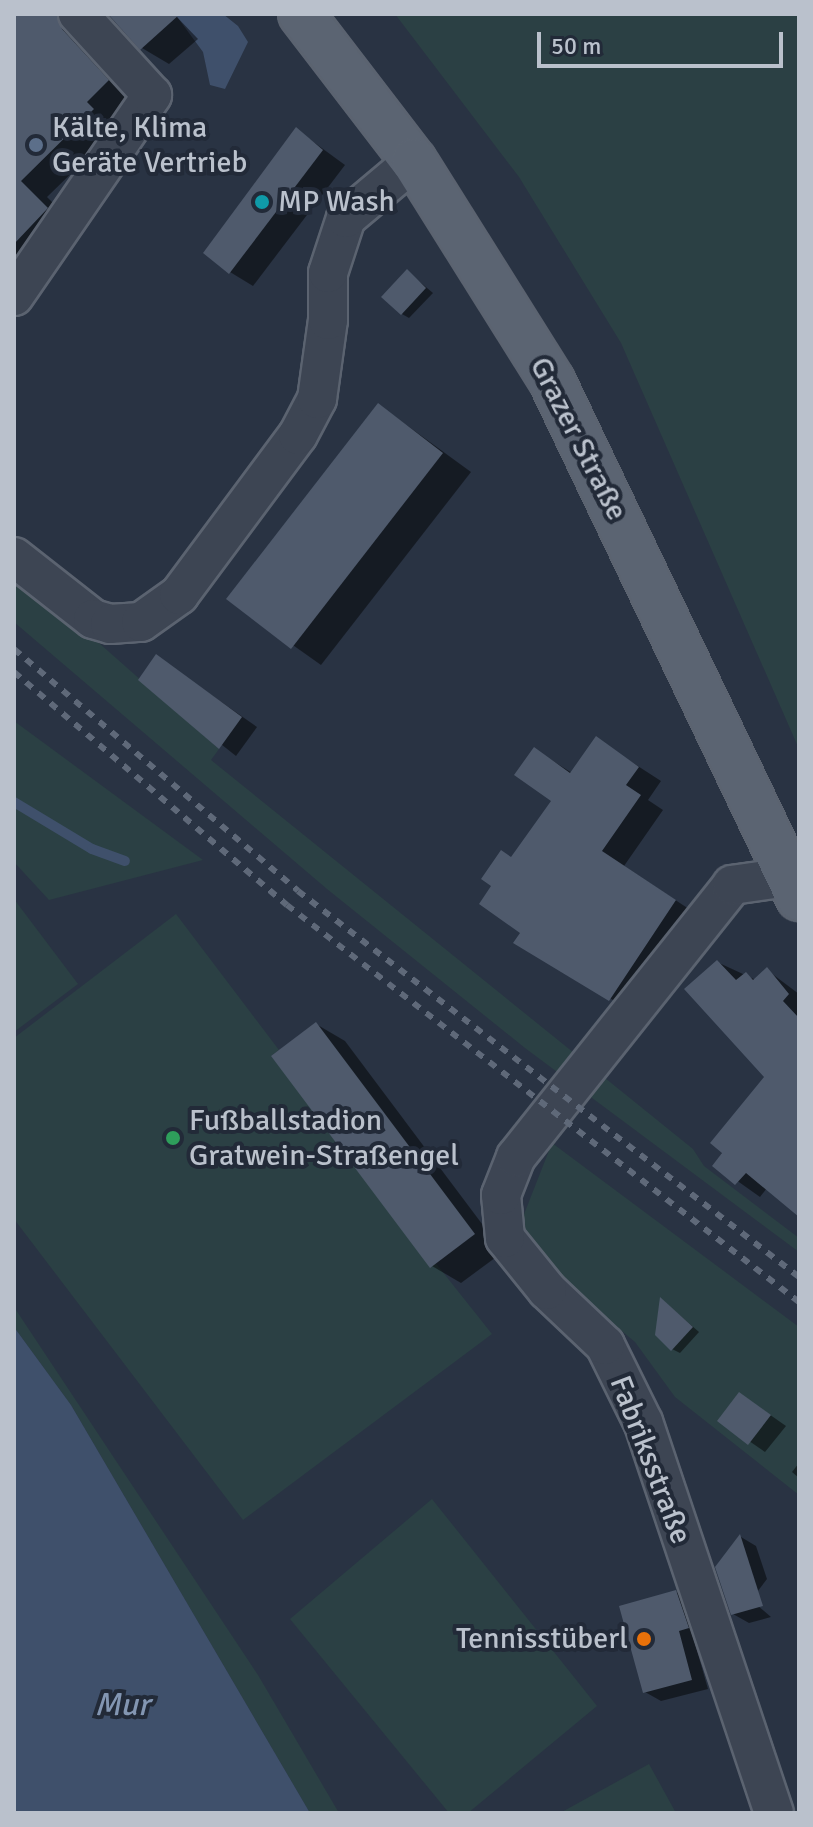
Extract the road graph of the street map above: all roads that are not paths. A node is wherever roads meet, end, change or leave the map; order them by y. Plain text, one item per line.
1 (78, 14) edge
2 (301, 14) edge
3 (414, 161) junction
4 (14, 296) edge
5 (14, 557) edge
6 (794, 888) edge
7 (774, 1813) edge

1 - 4 street
2 - 3 main road, Grazer Straße
3 - 5 street
3 - 6 main road, Grazer Straße
6 - 7 street, Fabriksstraße

